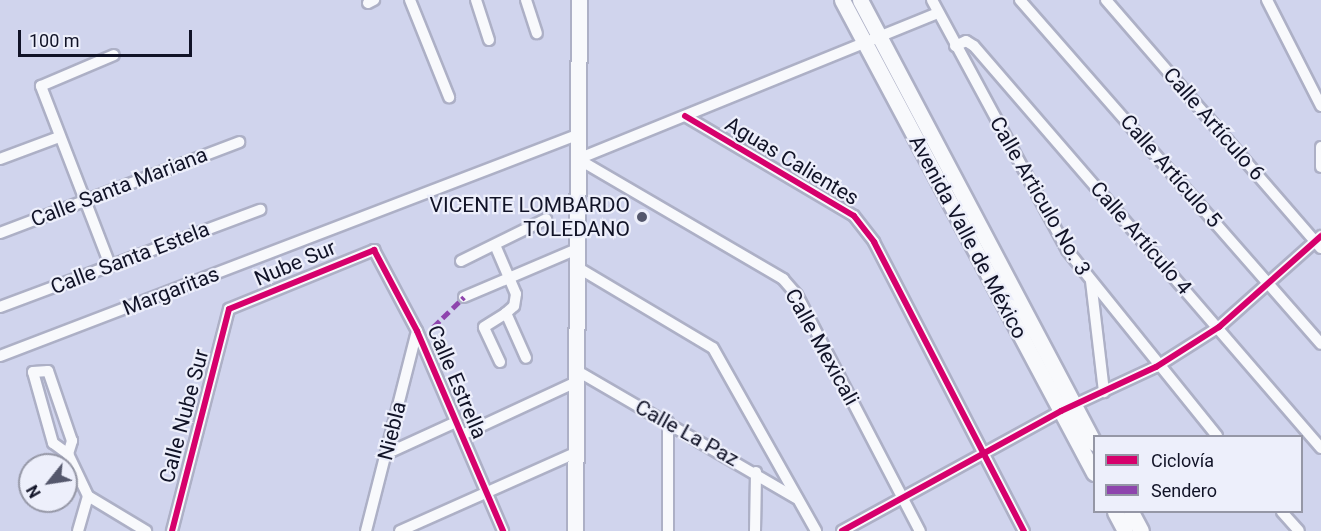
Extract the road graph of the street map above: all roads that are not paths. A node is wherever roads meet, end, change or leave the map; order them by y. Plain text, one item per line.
1 (410, 0) edge
2 (476, 0) edge
3 (526, 0) edge
4 (579, 0) edge
5 (842, 0) edge
6 (860, 0) edge
7 (932, 0) edge
8 (1020, 0) edge
9 (1106, 0) edge
10 (1267, 0) edge
11 (938, 13) junction
12 (537, 33) dead end
13 (880, 36) junction
14 (489, 40) dead end
15 (865, 42) junction
16 (955, 46) junction
17 (114, 56) dead end
18 (449, 97) dead end
19 (1321, 106) edge
20 (685, 116) junction
21 (577, 135) junction
22 (59, 137) junction
23 (238, 142) dead end
24 (1321, 147) edge
25 (0, 159) edge
26 (578, 159) junction
27 (1321, 167) edge
28 (84, 201) junction
29 (260, 210) dead end
30 (546, 219) dead end
31 (0, 233) edge
32 (1319, 242) edge
33 (495, 244) junction
34 (577, 249) junction
35 (374, 250) joint
36 (460, 261) dead end
37 (110, 265) junction
38 (577, 267) junction
39 (511, 278) junction
40 (1090, 281) junction
41 (1270, 285) junction
42 (464, 297) dead end
43 (0, 307) edge
44 (230, 309) joint
45 (506, 313) junction
46 (1219, 327) junction
47 (417, 331) junction
48 (1321, 344) edge
49 (0, 356) edge
50 (526, 358) dead end
51 (500, 362) dead end
52 (1156, 367) junction
53 (574, 376) junction
54 (1104, 392) junction
55 (1068, 408) junction
56 (456, 422) junction
57 (668, 422) junction
58 (462, 435) junction
59 (1216, 435) edge
60 (1093, 440) edge
61 (1321, 448) edge
62 (574, 453) junction
63 (68, 454) joint
64 (386, 454) junction
65 (981, 454) junction
66 (1093, 468) edge
67 (756, 472) junction
68 (78, 475) edge
69 (487, 494) junction
70 (88, 496) junction
71 (902, 498) junction
72 (798, 500) junction
73 (1116, 513) edge
74 (1132, 513) edge
75 (1283, 513) edge
76 (78, 531) edge
77 (146, 531) edge
78 (172, 531) edge
79 (366, 531) edge
80 (400, 531) edge
81 (503, 531) edge
82 (575, 531) edge
83 (668, 531) edge
84 (755, 531) edge
85 (816, 531) edge
86 (842, 531) edge
87 (920, 531) edge
88 (1024, 531) edge
89 (1125, 531) edge
90 (1141, 531) edge
91 (1299, 531) edge

1 - 18 street
2 - 14 street
3 - 12 street
4 - 21 main road
5 - 15 main road, Avenida Valle de México
6 - 13 main road, Avenida Valle de México
7 - 11 street
8 - 41 street, Calle Artículo 5
9 - 32 street, Calle Artículo 6
10 - 19 street
11 - 13 street
11 - 16 street, Calle Articulo No. 3
13 - 15 street
13 - 55 main road, Avenida Valle de México
15 - 20 street
15 - 55 main road, Avenida Valle de México
16 - 40 street, Calle Articulo No. 3
16 - 46 street, Calle Artículo 4
17 - 22 street
20 - 26 street
20 - 65 street, Aguas Calientes
21 - 26 main road
21 - 49 street, Margaritas
22 - 25 street
22 - 28 street
23 - 28 street, Calle Santa Mariana
24 - 27 street
26 - 34 main road
26 - 71 street, Calle Mexicali
28 - 31 street, Calle Santa Mariana
28 - 37 street
29 - 37 street, Calle Santa Estela
30 - 33 street
32 - 41 street
33 - 36 street
33 - 39 street
34 - 38 main road
34 - 39 street
35 - 44 street, Nube Sur
35 - 47 street, Calle Estrella
37 - 43 street, Calle Santa Estela
38 - 53 main road
38 - 72 street
39 - 42 street
39 - 45 street
40 - 52 street
40 - 54 street, Calle Articulo No. 3
41 - 46 street
41 - 48 street, Calle Artículo 5
44 - 78 street, Calle Nube Sur
45 - 50 street
45 - 51 street
46 - 52 street
46 - 61 street, Calle Artículo 4
47 - 56 street, Calle Estrella
47 - 64 street, Niebla
52 - 54 street
52 - 59 street
53 - 57 street, Calle La Paz
53 - 58 street
53 - 62 main road
54 - 55 street
55 - 60 main road, Avenida Valle de México
55 - 65 street
55 - 66 main road, Avenida Valle de México
56 - 58 street, Calle Estrella
56 - 64 street
57 - 67 street, Calle La Paz
57 - 83 street
58 - 69 street, Calle Estrella
62 - 69 street
62 - 82 main road
63 - 63 street
64 - 79 street, Niebla
65 - 71 street
65 - 88 street, Aguas Calientes
67 - 72 street, Calle La Paz
67 - 84 street
68 - 70 street
69 - 80 street
69 - 81 street, Calle Estrella
70 - 76 street
70 - 77 street
71 - 86 street
71 - 87 street, Calle Mexicali
72 - 85 street
73 - 89 main road
74 - 90 main road
75 - 91 street

